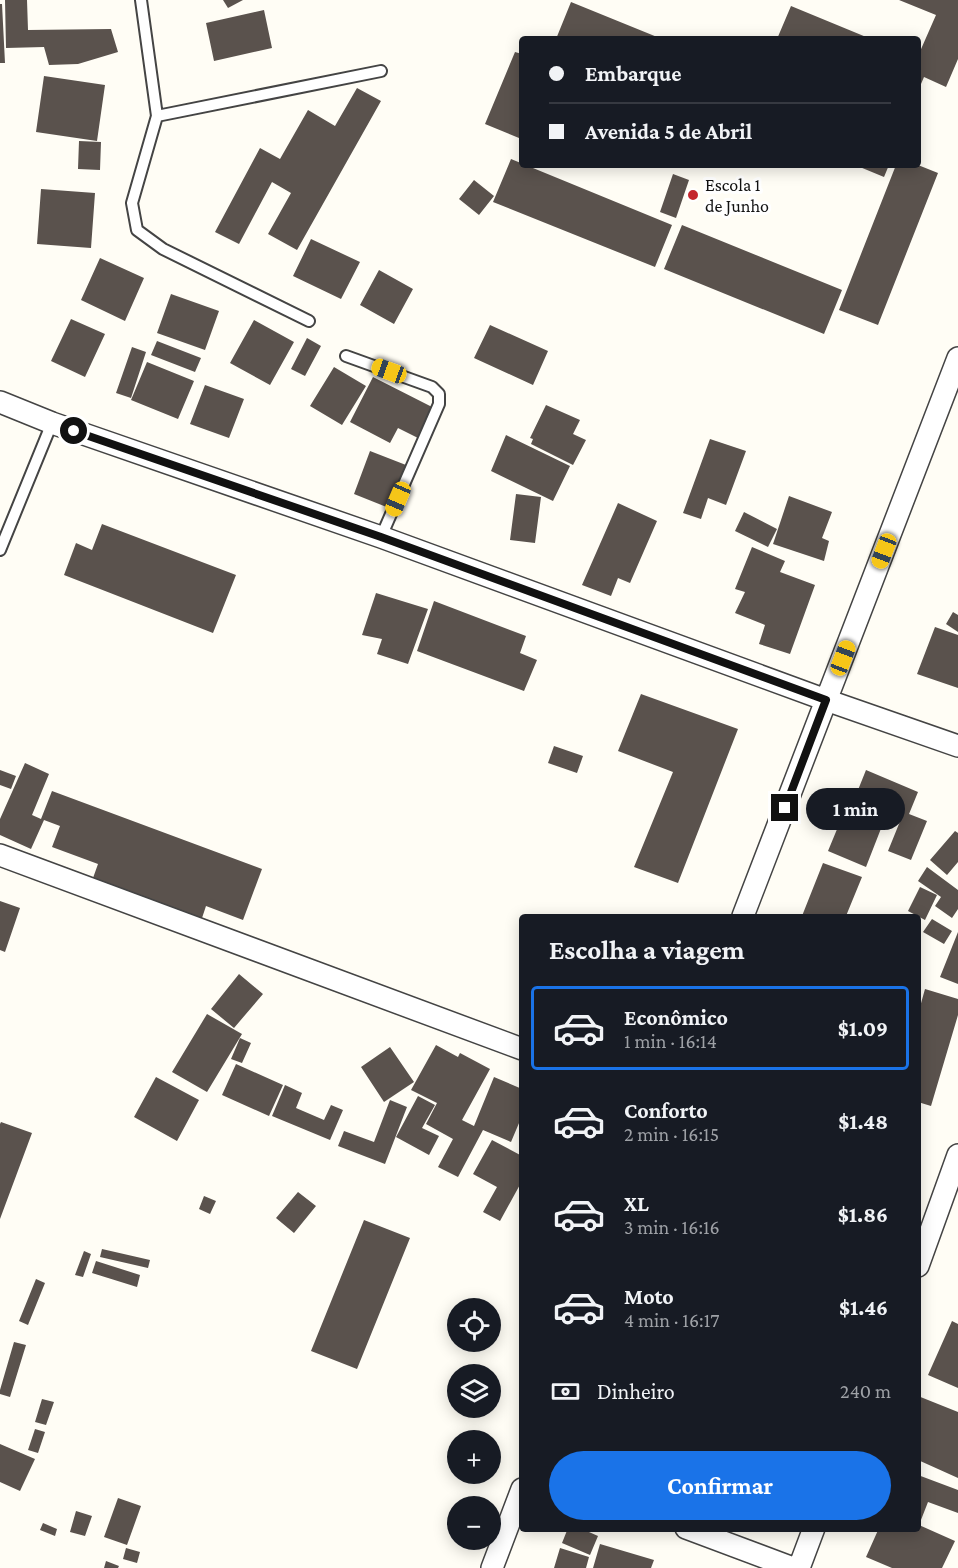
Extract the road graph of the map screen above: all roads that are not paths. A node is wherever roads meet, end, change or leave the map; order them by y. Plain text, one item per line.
1 (141, 0) edge
2 (381, 71) dead end
3 (157, 116) junction
4 (309, 321) dead end
5 (346, 356) dead end
6 (958, 358) edge
7 (0, 402) edge
8 (52, 423) junction
9 (381, 537) junction
10 (0, 550) edge
11 (826, 700) junction
12 (958, 746) edge
13 (0, 855) edge
14 (744, 914) edge
15 (519, 1048) edge
16 (958, 1155) edge
17 (921, 1258) edge
18 (519, 1497) edge
19 (697, 1532) edge
20 (812, 1532) edge
21 (492, 1568) edge
22 (793, 1568) edge
23 (799, 1568) edge

1 - 3 lane
2 - 3 lane
3 - 4 lane
5 - 9 lane
6 - 11 street
7 - 8 street
8 - 9 street
8 - 10 lane
9 - 11 street
11 - 12 street
11 - 14 street
13 - 15 street
16 - 17 street
18 - 21 street
19 - 22 street
20 - 23 street

